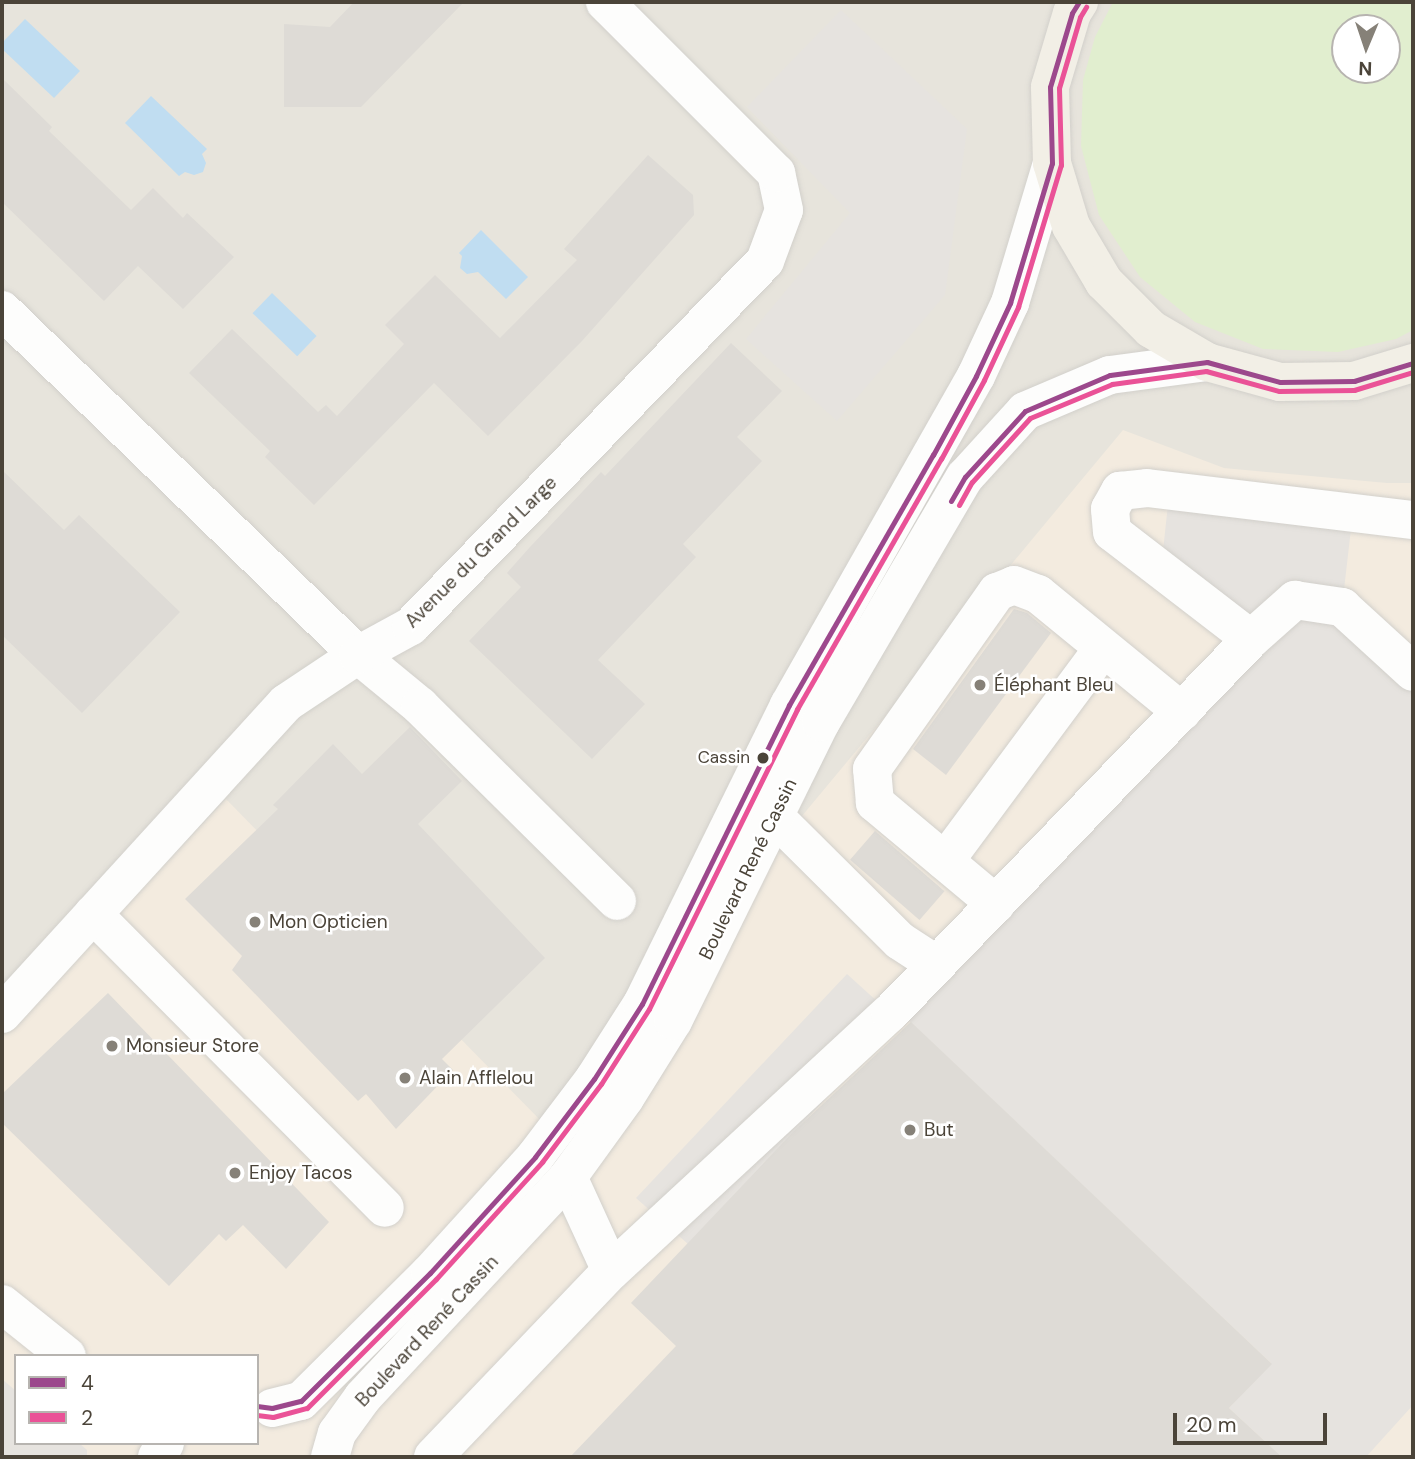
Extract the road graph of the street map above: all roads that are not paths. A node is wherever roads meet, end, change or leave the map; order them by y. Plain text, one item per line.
1 (605, 2) edge
2 (1074, 6) edge
3 (1052, 163) junction
4 (2, 310) edge
5 (1207, 362) junction
6 (1413, 363) edge
7 (1413, 520) edge
8 (1251, 639) junction
9 (1103, 648) junction
10 (358, 654) junction
11 (1413, 672) edge
12 (1182, 712) junction
13 (774, 816) junction
14 (945, 861) junction
15 (617, 901) dead end
16 (996, 904) junction
17 (93, 914) junction
18 (937, 965) junction
19 (2, 1014) edge
20 (568, 1177) junction
21 (385, 1208) dead end
22 (611, 1270) junction
23 (2, 1304) edge
24 (64, 1354) edge
25 (265, 1407) edge
26 (324, 1457) edge
27 (330, 1457) edge
28 (433, 1457) edge

1 - 10 street, Avenue du Grand Large
2 - 3 main road
3 - 5 main road
3 - 25 street, Boulevard René Cassin
4 - 10 street
5 - 6 main road
5 - 13 street, Boulevard René Cassin
7 - 8 street
8 - 11 street
8 - 12 street
9 - 12 street
9 - 14 street
9 - 14 street
10 - 15 street
10 - 17 street, Avenue du Grand Large
12 - 16 street
13 - 18 street
13 - 20 street, Boulevard René Cassin
14 - 16 street
16 - 18 street
17 - 19 street, Avenue du Grand Large
17 - 21 street
18 - 22 street
20 - 22 street
20 - 27 street, Boulevard René Cassin
22 - 28 street
23 - 24 street
25 - 26 street

